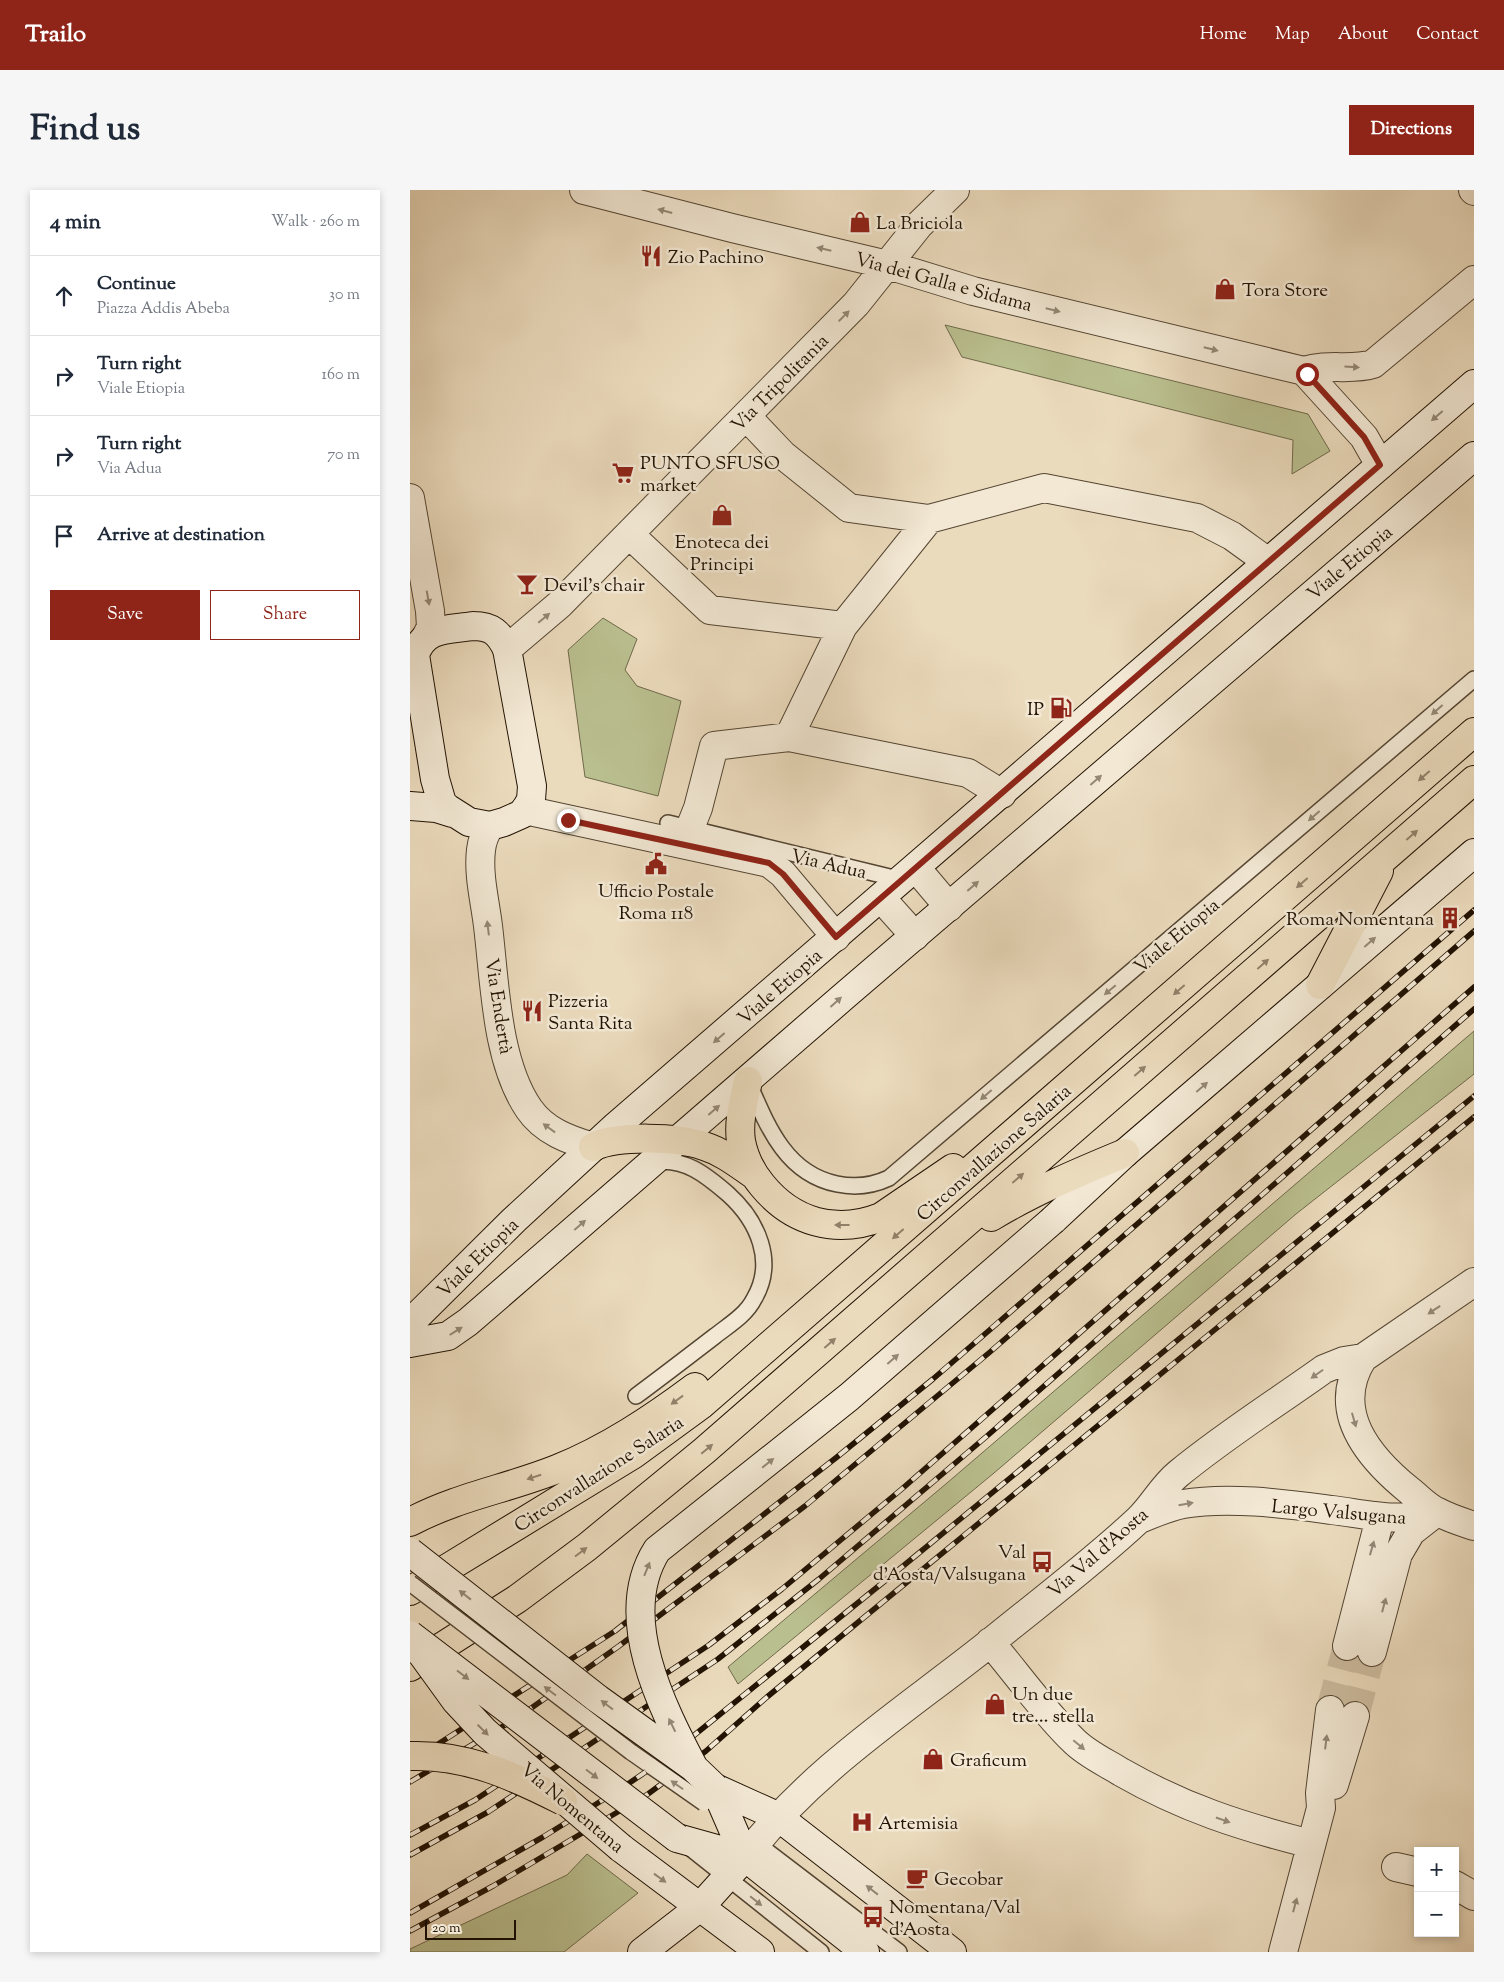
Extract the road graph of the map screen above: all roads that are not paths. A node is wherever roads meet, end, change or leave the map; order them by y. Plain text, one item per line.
1 (584, 190) edge
2 (955, 190) edge
3 (888, 265) junction
4 (1474, 280) edge
5 (1304, 371) junction
6 (1474, 384) edge
7 (746, 416) junction
8 (1474, 456) edge
9 (1380, 465) junction
10 (410, 498) edge
11 (930, 519) junction
12 (629, 534) junction
13 (1268, 562) junction
14 (843, 626) junction
15 (418, 638) edge
16 (507, 649) junction
17 (1474, 679) edge
18 (1474, 732) edge
19 (789, 737) junction
20 (1474, 780) edge
21 (1002, 794) junction
22 (410, 806) edge
23 (525, 810) junction
24 (452, 813) junction
25 (490, 826) junction
26 (679, 826) joint
27 (736, 840) junction
28 (1474, 853) edge
29 (1385, 858) junction
30 (769, 863) junction
31 (909, 874) junction
32 (881, 898) junction
33 (949, 907) junction
34 (915, 936) junction
35 (836, 937) junction
36 (1320, 985) junction
37 (748, 1081) junction
38 (1007, 1140) junction
39 (678, 1142) junction
40 (593, 1147) junction
41 (1125, 1153) junction
42 (652, 1162) junction
43 (754, 1175) junction
44 (928, 1256) junction
45 (1474, 1282) edge
46 (410, 1323) edge
47 (792, 1327) junction
48 (410, 1343) edge
49 (1363, 1358) junction
50 (636, 1396) dead end
51 (1437, 1512) junction
52 (1380, 1518) junction
53 (1140, 1519) junction
54 (410, 1522) edge
55 (1474, 1526) edge
56 (410, 1552) edge
57 (410, 1583) edge
58 (410, 1591) edge
59 (410, 1636) edge
60 (990, 1642) junction
61 (410, 1667) edge
62 (1343, 1713) tunnel mouth
63 (410, 1756) edge
64 (694, 1768) junction
65 (709, 1796) junction
66 (563, 1801) junction
67 (777, 1816) junction
68 (677, 1838) junction
69 (1311, 1844) junction
70 (750, 1850) junction
71 (728, 1878) junction
72 (1459, 1887) edge
73 (1474, 1896) edge
74 (700, 1907) junction
75 (642, 1952) edge
76 (760, 1952) edge
77 (820, 1952) edge
78 (864, 1952) edge
79 (899, 1952) edge
80 (952, 1952) edge
81 (1283, 1952) edge

3 -> 1 street, Via dei Galla e Sidama
2 - 3 street, Via Tripolitania
3 -> 5 street, Via dei Galla e Sidama
7 -> 3 street, Via Tripolitania
5 -> 4 street
5 - 9 street
6 -> 9 street, Viale Etiopia
7 - 11 street
7 - 12 street, Via Tripolitania
33 -> 8 street, Viale Etiopia
9 - 13 street, Viale Etiopia
10 -> 15 street
11 - 13 street
11 - 14 street
12 - 14 street
16 -> 12 street, Via Tripolitania
13 - 21 street, Viale Etiopia
14 - 19 street
15 - 16 street
15 - 24 street
16 - 23 street
17 -> 37 lane, Viale Etiopia
18 -> 38 highway, Circonvallazione Salaria
19 - 21 street
19 - 26 street
29 -> 20 highway, Circonvallazione Salaria
21 - 31 street, Viale Etiopia
22 - 24 street
23 - 25 street
23 - 30 street, Via Adua
24 - 25 street
40 -> 25 street, Via Endertà
26 - 27 lane, Via Adua
27 - 30 lane
27 - 31 lane, Via Adua
36 -> 28 street
29 - 36 highway
44 -> 29 highway, Circonvallazione Salaria
30 - 35 street, Via Adua
31 - 32 street, Viale Etiopia
31 - 33 street
32 - 34 street
32 - 35 street, Viale Etiopia
33 - 34 street, Viale Etiopia
37 -> 34 street, Viale Etiopia
35 -> 40 street, Viale Etiopia
41 -> 36 street
39 -> 37 street, Viale Etiopia
37 - 43 highway
38 -> 43 highway
38 -> 47 highway, Circonvallazione Salaria
39 - 40 highway
39 - 42 street, Viale Etiopia
39 - 43 highway
40 - 46 street, Viale Etiopia
41 - 44 highway
64 -> 41 street, bridge
48 -> 42 street, Viale Etiopia
42 - 50 lane
61 -> 44 highway, Circonvallazione Salaria
45 -> 49 street, Via Val d'Aosta
47 -> 54 highway
47 - 58 highway, Circonvallazione Salaria
49 -> 51 street, Largo Valsugana
49 -> 53 street, Via Val d'Aosta
51 - 52 street, Largo Valsugana
51 - 52 street
51 - 55 street
53 -> 52 street, Largo Valsugana
53 - 60 street, Via Val d'Aosta
64 -> 56 street, Via Nomentana, bridge
65 -> 57 lane, Via Nomentana, bridge
59 -> 66 street, Via Nomentana, bridge
59 -> 68 street, Via Nomentana, bridge
60 - 67 street, Via Val d'Aosta
60 -> 69 street
69 -> 62 street
63 - 66 highway, bridge
64 - 65 street, Via Nomentana, bridge
65 - 67 street, Via Nomentana
65 - 70 street, Via Nomentana
66 -> 74 street, Via Nomentana, bridge
67 - 70 street, Via Val d'Aosta
80 -> 67 street, Via Nomentana
68 - 70 street, Via Nomentana
68 - 71 lane, Via Nomentana
81 -> 69 street
70 - 71 street, Via Val d'Aosta
70 - 78 street, Via Nomentana
70 - 79 lane, Via Nomentana
71 - 74 street, Via Val d'Aosta
71 -> 77 lane, Via Nomentana
72 - 73 street
74 - 75 street, Via Val d'Aosta
74 - 76 street, Via Nomentana

